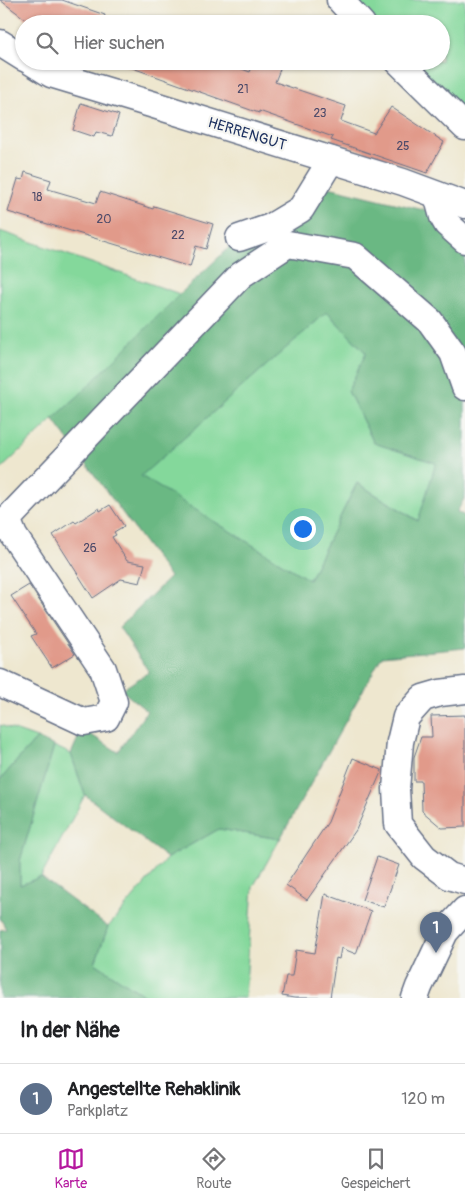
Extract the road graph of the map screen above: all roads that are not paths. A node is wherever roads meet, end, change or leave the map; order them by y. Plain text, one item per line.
1 (340, 0) edge
2 (354, 15) edge
3 (0, 43) edge
4 (15, 52) edge
5 (45, 70) edge
6 (407, 70) edge
7 (465, 127) edge
8 (331, 160) junction
9 (437, 195) junction
10 (465, 205) edge
11 (239, 238) dead end
12 (465, 240) edge
13 (465, 387) edge
14 (4, 523) edge
15 (0, 683) edge
16 (465, 690) edge
17 (465, 881) edge
18 (465, 910) edge
19 (415, 998) edge

1 - 2 street
3 - 4 street
5 - 8 street, HERRENGUT
6 - 7 street
8 - 9 street, HERRENGUT
8 - 11 street
9 - 10 street, HERRENGUT
9 - 12 street
13 - 14 street
14 - 15 street
16 - 17 street
18 - 19 street

